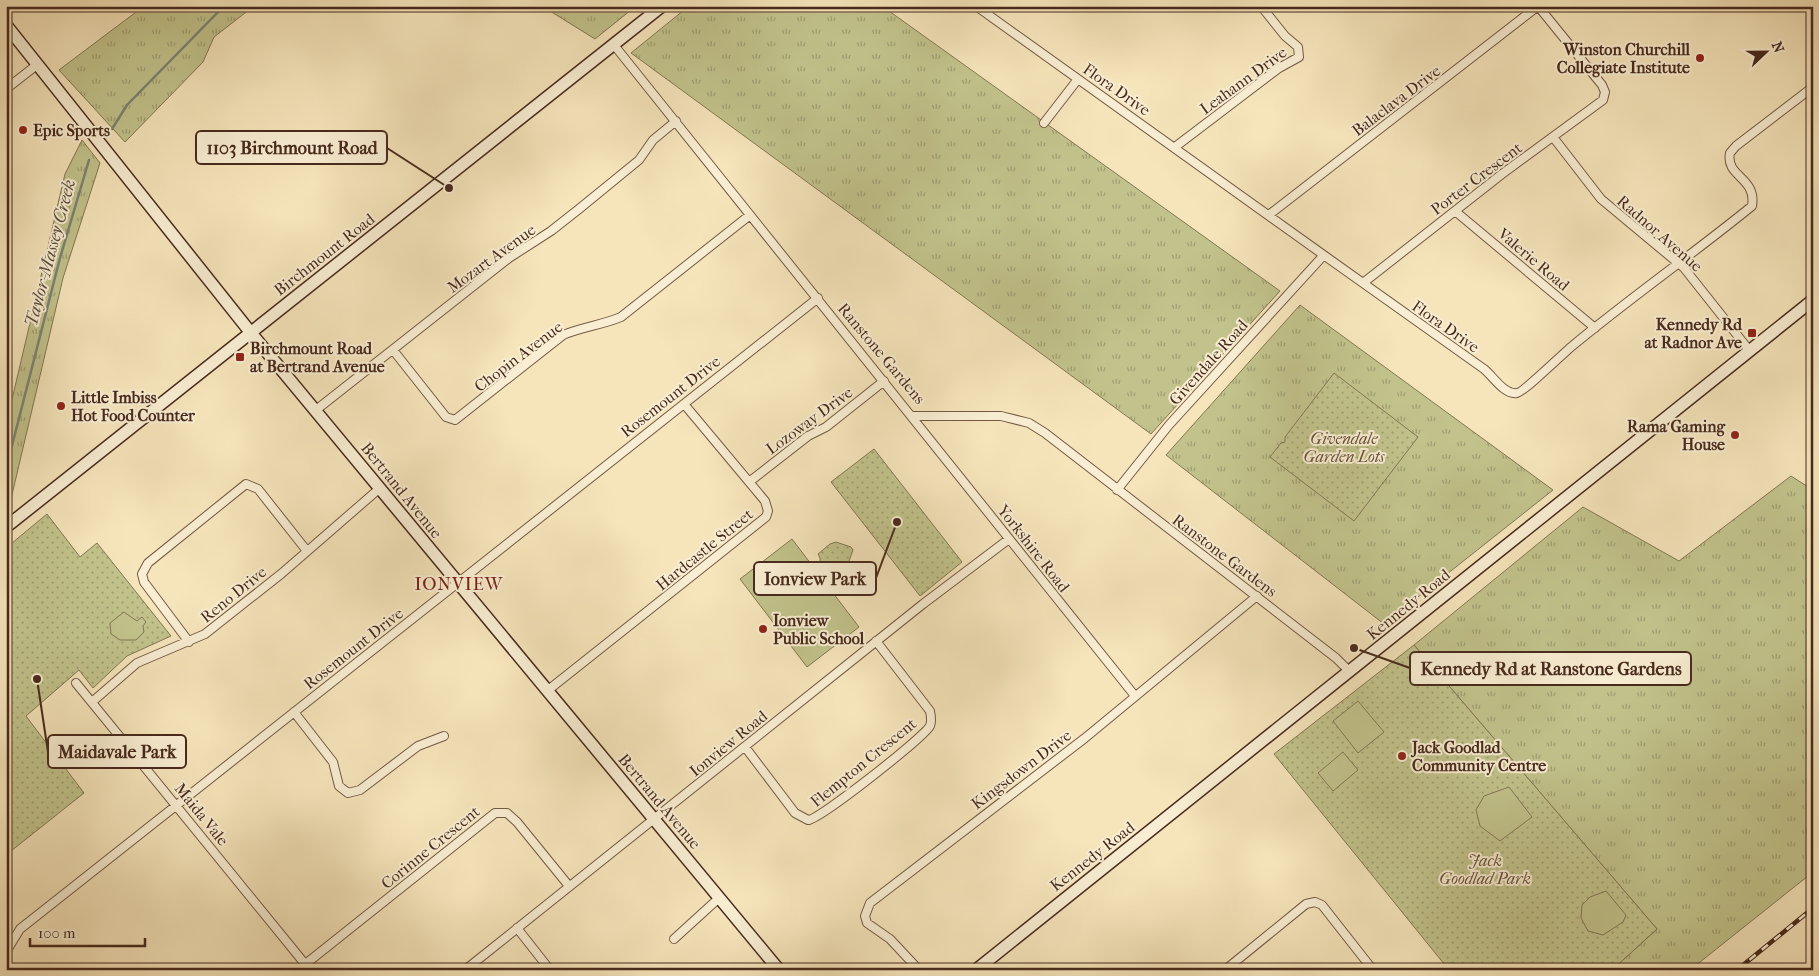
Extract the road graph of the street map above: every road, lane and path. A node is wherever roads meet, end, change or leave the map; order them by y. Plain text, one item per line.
1 (662, 6) edge
2 (976, 6) edge
3 (1260, 6) edge
4 (1538, 6) edge
5 (6, 25) edge
6 (614, 45) junction
7 (38, 64) junction
8 (1078, 79) junction
9 (1812, 87) edge
10 (6, 89) edge
11 (676, 121) junction
12 (1044, 123) dead end
13 (1553, 137) junction
14 (1175, 147) junction
15 (1455, 211) junction
16 (1270, 214) junction
17 (750, 215) junction
18 (1323, 256) junction
19 (1678, 263) junction
20 (1363, 283) junction
21 (818, 298) junction
22 (1813, 300) edge
23 (1595, 328) junction
24 (251, 333) junction
25 (393, 350) junction
26 (1749, 350) junction
27 (884, 381) junction
28 (684, 404) junction
29 (316, 410) junction
30 (913, 416) junction
31 (750, 482) junction
32 (380, 488) junction
33 (1117, 490) junction
34 (6, 527) edge
35 (1009, 539) junction
36 (307, 551) junction
37 (458, 584) junction
38 (1257, 596) junction
39 (876, 641) junction
40 (189, 642) junction
41 (1350, 672) junction
42 (76, 683) dead end
43 (547, 691) junction
44 (1135, 696) junction
45 (92, 702) junction
46 (294, 712) junction
47 (444, 736) dead end
48 (745, 748) junction
49 (177, 805) junction
50 (654, 818) junction
51 (569, 886) junction
52 (719, 898) junction
53 (516, 928) junction
54 (674, 939) dead end
55 (6, 952) edge
56 (305, 964) junction
57 (298, 970) edge
58 (465, 970) edge
59 (550, 970) edge
60 (779, 970) edge
61 (919, 970) edge
62 (976, 970) edge
63 (1225, 970) edge
64 (1373, 970) edge

1 - 6 main road, Birchmount Road
2 - 8 street, Flora Drive
3 - 14 street, Leahann Drive
4 - 13 street, Porter Crescent
4 - 16 street, Balaclava Drive
5 - 7 main road, Bertrand Avenue
6 - 11 street, Ranstone Gardens
6 - 24 main road, Birchmount Road
7 - 10 street
7 - 24 main road, Bertrand Avenue
8 - 12 street
8 - 14 street, Flora Drive
9 - 19 street, Flora Drive
11 - 17 street, Ranstone Gardens
11 - 25 street, Mozart Avenue
13 - 15 street, Porter Crescent
13 - 19 street, Radnor Avenue
14 - 16 street, Flora Drive
15 - 20 street, Porter Crescent
15 - 23 street, Valerie Road
16 - 18 street, Flora Drive
17 - 21 street, Ranstone Gardens
17 - 25 street, Chopin Avenue
18 - 20 street, Flora Drive
18 - 33 street, Givendale Road
19 - 23 street, Flora Drive
19 - 26 street, Radnor Avenue
20 - 23 street, Flora Drive
21 - 27 street, Ranstone Gardens
21 - 28 street, Rosemount Drive
22 - 26 main road, Kennedy Road
24 - 29 main road, Bertrand Avenue
24 - 34 main road, Birchmount Road
25 - 29 street, Mozart Avenue
26 - 41 main road, Kennedy Road
27 - 30 street, Ranstone Gardens
27 - 31 street, Lozoway Drive
28 - 31 street, Hardcastle Street
28 - 37 street, Rosemount Drive
29 - 32 main road, Bertrand Avenue
30 - 33 street, Ranstone Gardens
30 - 35 street, Yorkshire Road
31 - 43 street, Hardcastle Street
32 - 36 street, Reno Drive
32 - 37 main road, Bertrand Avenue
33 - 38 street, Ranstone Gardens
35 - 39 street, Ionview Road
35 - 44 street, Yorkshire Road
36 - 40 street, Reno Drive
36 - 40 street
37 - 43 main road, Bertrand Avenue
37 - 46 street, Rosemount Drive
38 - 41 street, Ranstone Gardens
38 - 44 street, Kingsdown Drive
39 - 48 street, Ionview Road
39 - 48 street, Flempton Crescent
40 - 45 street, Reno Drive
41 - 62 main road, Kennedy Road
42 - 45 street, Maida Vale
43 - 50 main road, Bertrand Avenue
44 - 61 street, Kingsdown Drive
45 - 49 street, Maida Vale
46 - 47 street
46 - 49 street, Rosemount Drive
48 - 50 street, Ionview Road
49 - 55 street, Rosemount Drive
49 - 56 street, Maida Vale
50 - 51 street, Ionview Road
50 - 52 main road, Bertrand Avenue
51 - 53 street, Ionview Road
51 - 56 street, Corinne Crescent
52 - 54 street
52 - 60 main road, Bertrand Avenue
53 - 58 street, Ionview Road
53 - 59 street
56 - 57 street, Corinne Crescent
63 - 64 street

